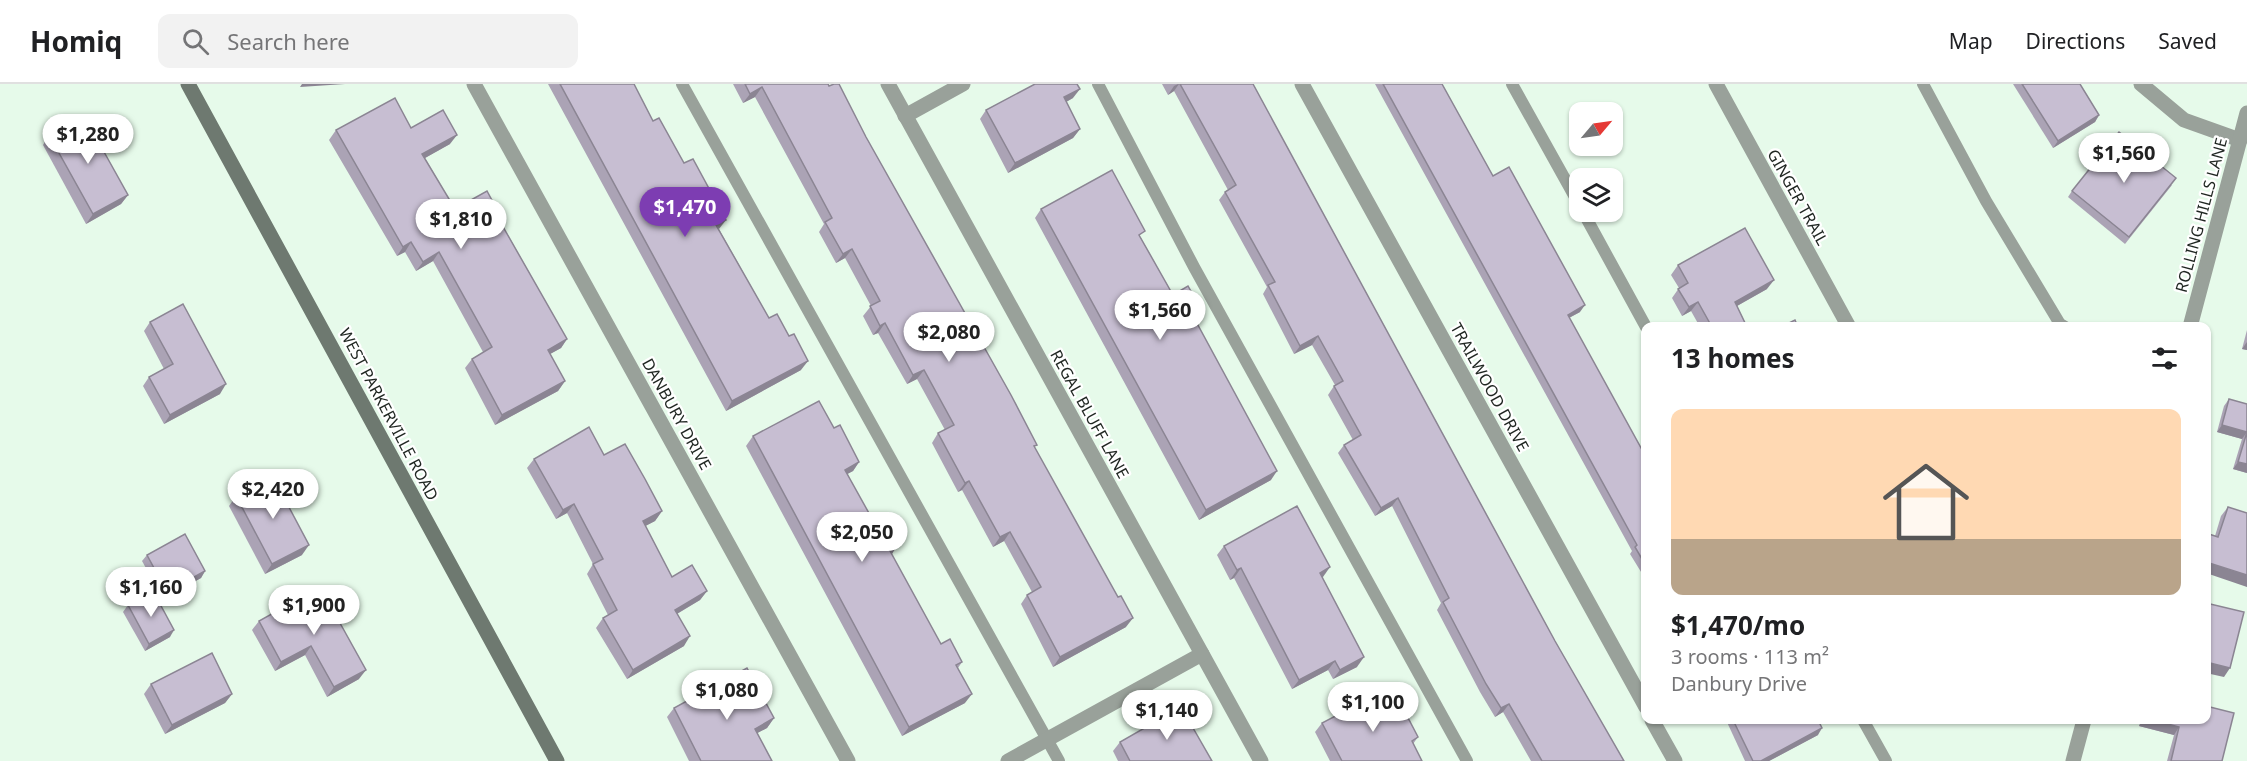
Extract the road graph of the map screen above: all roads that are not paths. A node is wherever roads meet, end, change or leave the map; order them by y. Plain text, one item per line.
1 (188, 84) edge
2 (474, 84) edge
3 (682, 84) edge
4 (888, 84) edge
5 (963, 84) edge
6 (1098, 84) edge
7 (1302, 84) edge
8 (1512, 84) edge
9 (1716, 84) edge
10 (1923, 84) edge
11 (2141, 84) edge
12 (2247, 113) edge
13 (905, 116) junction
14 (2240, 140) junction
15 (1569, 186) edge
16 (1588, 222) edge
17 (1643, 322) edge
18 (1846, 322) edge
19 (2059, 322) edge
20 (2191, 322) edge
21 (1202, 654) junction
22 (1641, 698) edge
23 (1654, 724) edge
24 (1865, 724) edge
25 (2083, 724) edge
26 (1048, 739) junction
27 (557, 761) edge
28 (848, 761) edge
29 (1008, 761) edge
30 (1059, 761) edge
31 (1261, 761) edge
32 (1467, 761) edge
33 (1675, 761) edge
34 (1886, 761) edge
35 (2073, 761) edge

1 - 27 main road, WEST PARKERVILLE ROAD
2 - 28 street, DANBURY DRIVE
3 - 26 lane
4 - 13 street, REGAL BLUFF LANE
5 - 13 street
6 - 32 lane
7 - 22 street, TRAILWOOD DRIVE
8 - 15 lane
9 - 18 street, GINGER TRAIL
10 - 19 lane
11 - 14 street
12 - 14 street, ROLLING HILLS LANE
13 - 21 street, REGAL BLUFF LANE
14 - 20 street, ROLLING HILLS LANE
16 - 17 lane
21 - 26 street
21 - 31 street, REGAL BLUFF LANE
23 - 33 street
24 - 34 lane
25 - 35 street
26 - 29 street
26 - 30 lane

